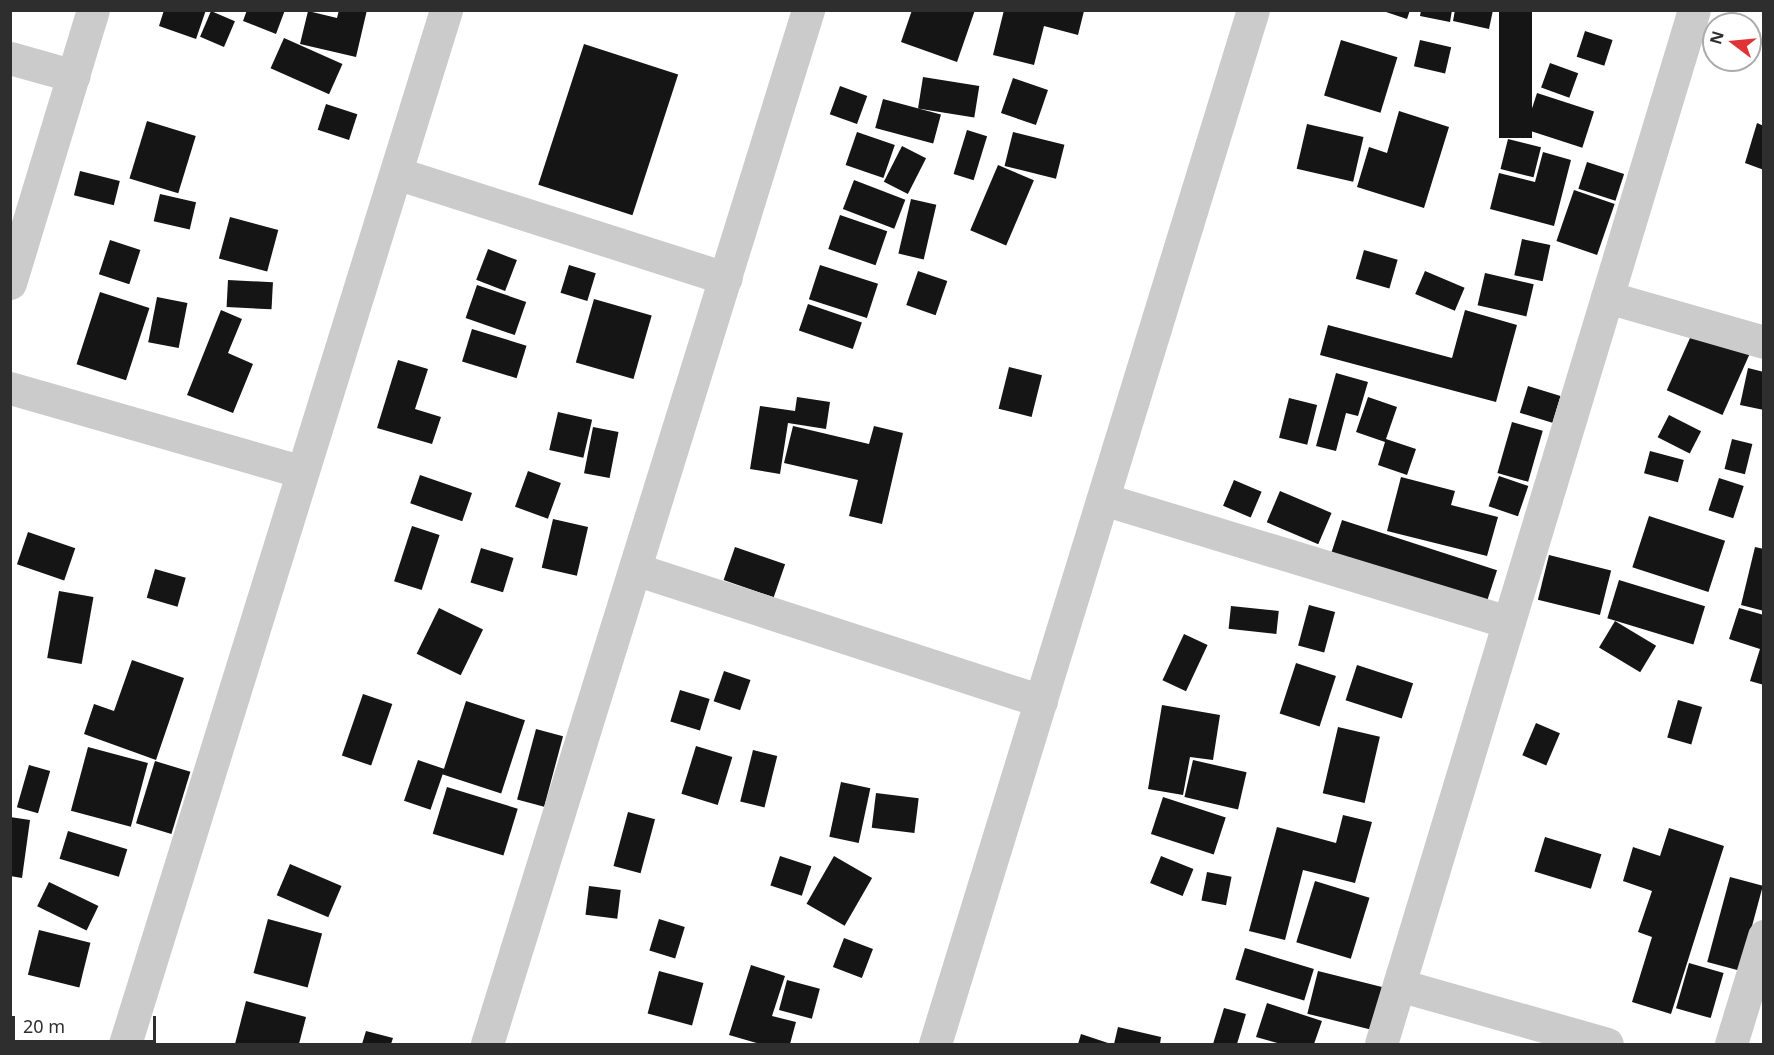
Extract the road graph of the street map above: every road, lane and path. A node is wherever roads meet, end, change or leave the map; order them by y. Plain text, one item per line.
1 (93, 10) edge
2 (446, 10) edge
3 (808, 10) edge
4 (1253, 10) edge
5 (1694, 10) edge
6 (10, 58) edge
7 (74, 76) junction
8 (396, 173) junction
9 (726, 278) junction
10 (10, 283) edge
11 (1607, 297) junction
12 (1764, 342) edge
13 (10, 388) edge
14 (302, 472) junction
15 (1102, 499) junction
16 (635, 569) junction
17 (1509, 621) junction
18 (1041, 701) junction
19 (1764, 936) edge
20 (1399, 985) junction
21 (125, 1044) edge
22 (487, 1044) edge
23 (935, 1044) edge
24 (1381, 1044) edge
25 (1607, 1044) edge
26 (1731, 1044) edge

1 - 7 street
2 - 8 street
3 - 9 street
4 - 15 street
5 - 11 street
6 - 7 street
7 - 10 street
8 - 9 street
8 - 14 street
9 - 16 street
11 - 12 street
11 - 17 street
13 - 14 street
14 - 21 street
15 - 17 street
15 - 18 street
16 - 18 street
16 - 22 street
17 - 20 street
18 - 23 street
19 - 26 street
20 - 24 street
20 - 25 street

